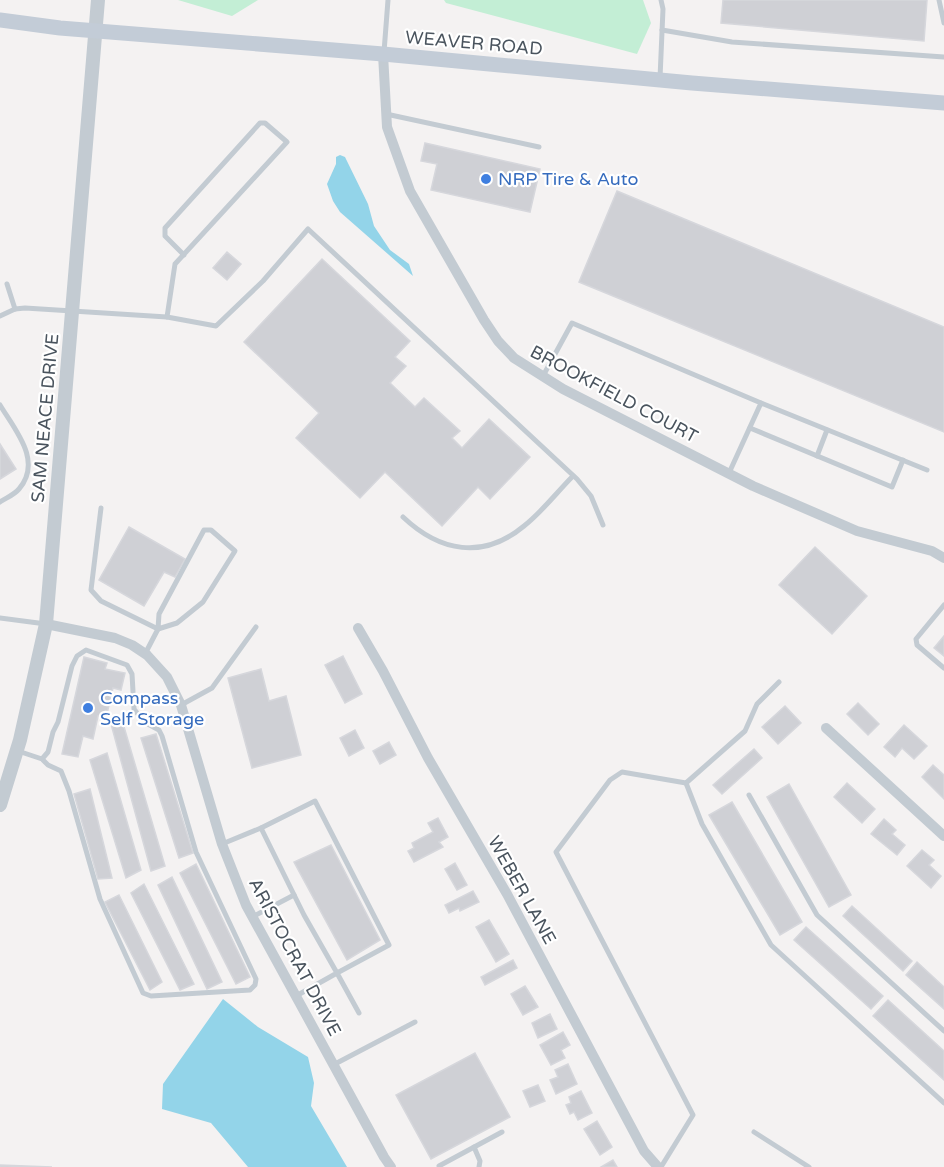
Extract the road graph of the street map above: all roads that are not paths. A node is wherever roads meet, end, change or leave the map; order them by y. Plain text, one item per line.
1 (98, 0) edge
2 (388, 0) edge
3 (669, 0) edge
4 (939, 0) edge
5 (662, 2) edge
6 (0, 20) edge
7 (944, 23) edge
8 (95, 30) junction
9 (662, 30) junction
10 (383, 54) junction
11 (944, 57) edge
12 (660, 80) junction
13 (944, 103) edge
14 (386, 114) junction
15 (539, 147) dead end
16 (184, 255) junction
17 (7, 284) dead end
18 (15, 309) junction
19 (73, 310) junction
20 (0, 316) edge
21 (167, 317) junction
22 (543, 376) junction
23 (761, 403) junction
24 (0, 405) edge
25 (750, 428) junction
26 (827, 430) junction
27 (817, 456) junction
28 (903, 460) junction
29 (927, 470) dead end
30 (729, 473) junction
31 (573, 476) junction
32 (0, 502) edge
33 (100, 508) dead end
34 (403, 517) dead end
35 (603, 525) dead end
36 (944, 558) edge
37 (944, 605) edge
38 (0, 618) edge
39 (46, 624) junction
40 (256, 627) dead end
41 (358, 628) dead end
42 (158, 629) junction
43 (146, 654) junction
44 (944, 668) edge
45 (779, 682) dead end
46 (181, 705) junction
47 (826, 728) dead end
48 (17, 750) junction
49 (42, 759) junction
50 (686, 783) junction
51 (749, 795) dead end
52 (0, 805) edge
53 (261, 828) junction
54 (944, 836) edge
55 (222, 844) junction
56 (294, 896) junction
57 (252, 916) junction
58 (337, 973) junction
59 (296, 996) junction
60 (359, 1013) dead end
61 (416, 1022) dead end
62 (944, 1031) edge
63 (333, 1065) junction
64 (944, 1103) edge
65 (502, 1132) dead end
66 (754, 1132) dead end
67 (474, 1147) junction
68 (439, 1166) dead end
69 (391, 1167) edge
70 (479, 1167) edge
71 (659, 1167) edge
72 (809, 1167) edge

1 - 8 street, SAM NEACE DRIVE
2 - 10 lane
3 - 5 lane
4 - 7 lane
5 - 9 lane
6 - 8 main road, WEAVER ROAD
8 - 10 main road, WEAVER ROAD
8 - 19 street, SAM NEACE DRIVE
9 - 11 lane
9 - 12 lane
10 - 12 main road, WEAVER ROAD
10 - 14 street, BROOKFIELD COURT
12 - 13 main road, WEAVER ROAD
14 - 15 lane
14 - 22 street, BROOKFIELD COURT
16 - 16 lane
16 - 21 lane
17 - 18 lane
18 - 19 lane
18 - 20 lane
19 - 21 lane
19 - 39 street, SAM NEACE DRIVE
21 - 31 lane
22 - 23 lane
22 - 30 street, BROOKFIELD COURT
23 - 25 lane
23 - 26 lane
24 - 32 lane
25 - 27 lane
25 - 30 lane
26 - 27 lane
26 - 28 lane
27 - 28 lane
28 - 29 lane
30 - 36 street, BROOKFIELD COURT
31 - 34 lane
31 - 35 lane
33 - 42 lane
37 - 44 lane
38 - 39 lane
39 - 43 street, ARISTOCRAT DRIVE
39 - 48 street, SAM NEACE DRIVE
40 - 46 lane
41 - 71 street, WEBER LANE
42 - 42 lane
42 - 43 lane
43 - 46 street, ARISTOCRAT DRIVE
45 - 50 lane
46 - 55 street, ARISTOCRAT DRIVE
47 - 54 street
48 - 49 lane
48 - 52 street, SAM NEACE DRIVE
49 - 49 lane
50 - 64 lane
50 - 71 lane
51 - 62 lane
53 - 55 lane
53 - 56 lane
53 - 58 lane
55 - 57 street, ARISTOCRAT DRIVE
56 - 57 lane
56 - 58 lane
57 - 59 street, ARISTOCRAT DRIVE
58 - 59 lane
58 - 60 lane
59 - 63 street, ARISTOCRAT DRIVE
61 - 63 lane
63 - 69 street, ARISTOCRAT DRIVE
65 - 67 lane
66 - 72 lane
67 - 68 lane
67 - 70 lane

